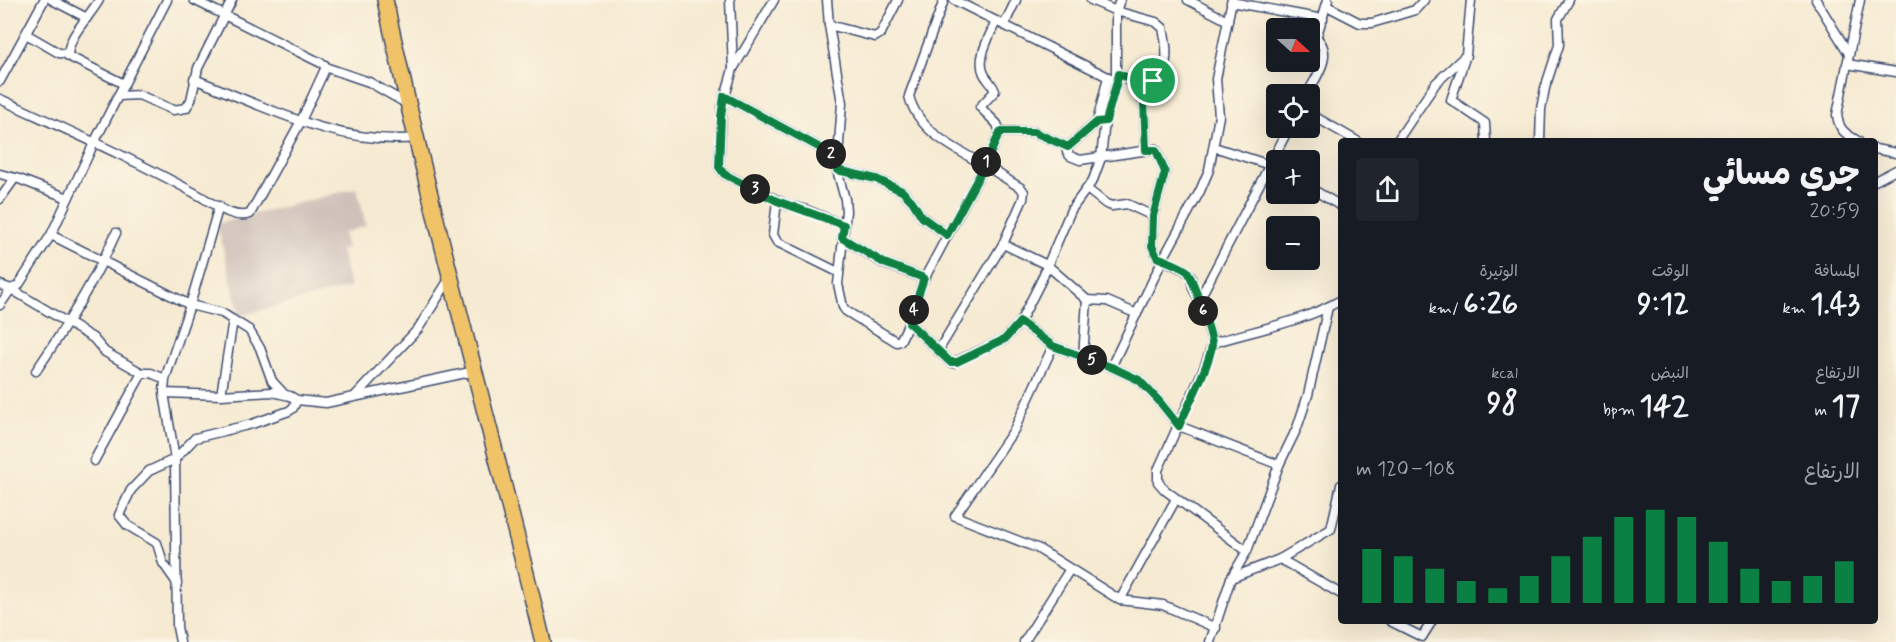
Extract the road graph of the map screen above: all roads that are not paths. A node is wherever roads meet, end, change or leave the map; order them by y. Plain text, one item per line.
1 (44, 0) edge
2 (52, 0) edge
3 (99, 0) edge
4 (167, 0) edge
5 (194, 0) edge
6 (232, 0) edge
7 (385, 0) edge
8 (730, 0) edge
9 (774, 0) edge
10 (827, 0) edge
11 (898, 0) edge
12 (944, 0) edge
13 (1016, 0) edge
14 (1091, 0) edge
15 (1120, 0) edge
16 (1188, 0) edge
17 (1424, 0) edge
18 (1471, 0) edge
19 (1816, 0) edge
20 (1860, 0) edge
21 (959, 1) edge
22 (1232, 1) edge
23 (1566, 1) edge
24 (1328, 3) edge
25 (1265, 4) edge
26 (1116, 11) junction
27 (225, 15) junction
28 (87, 18) junction
29 (1323, 19) junction
30 (1228, 21) junction
31 (1000, 23) junction
32 (829, 26) junction
33 (26, 34) junction
34 (68, 54) junction
35 (1849, 54) junction
36 (1466, 55) junction
37 (1847, 64) junction
38 (325, 67) junction
39 (733, 69) junction
40 (1896, 72) edge
41 (1117, 77) junction
42 (194, 79) junction
43 (0, 81) edge
44 (1153, 81) junction
45 (124, 84) junction
46 (1312, 84) edge
47 (118, 96) junction
48 (724, 96) junction
49 (0, 99) edge
50 (1144, 102) junction
51 (410, 105) junction
52 (1320, 120) edge
53 (301, 121) junction
54 (1101, 122) junction
55 (1000, 132) junction
56 (417, 138) junction
57 (1352, 138) edge
58 (1399, 138) edge
59 (1486, 138) edge
60 (1540, 138) edge
61 (1852, 138) edge
62 (94, 143) junction
63 (1068, 147) junction
64 (1214, 147) junction
65 (1146, 150) junction
66 (1878, 150) edge
67 (1896, 153) edge
68 (837, 157) junction
69 (1101, 158) junction
70 (1266, 164) edge
71 (985, 165) junction
72 (837, 170) junction
73 (1896, 170) edge
74 (0, 174) edge
75 (15, 177) junction
76 (1266, 179) edge
77 (1878, 179) edge
78 (1087, 189) junction
79 (1320, 194) edge
80 (68, 198) junction
81 (0, 199) edge
82 (777, 201) junction
83 (1338, 204) edge
84 (219, 206) junction
85 (1153, 216) junction
86 (844, 225) junction
87 (116, 233) dead end
88 (51, 235) junction
89 (947, 235) junction
90 (842, 238) junction
91 (1003, 244) junction
92 (1163, 260) junction
93 (103, 263) junction
94 (1047, 265) junction
95 (838, 272) junction
96 (450, 278) junction
97 (924, 278) junction
98 (0, 285) edge
99 (11, 289) junction
100 (1088, 300) junction
101 (1199, 300) junction
102 (1338, 302) edge
103 (0, 305) edge
104 (190, 305) junction
105 (1328, 307) junction
106 (1137, 314) junction
107 (233, 320) junction
108 (1020, 322) junction
109 (68, 323) junction
110 (909, 323) junction
111 (1213, 343) junction
112 (1053, 346) junction
113 (938, 351) junction
114 (1083, 357) junction
115 (1111, 367) junction
116 (36, 371) dead end
117 (475, 371) junction
118 (142, 373) junction
119 (165, 379) junction
120 (164, 393) junction
121 (221, 395) junction
122 (285, 395) junction
123 (355, 396) junction
124 (297, 400) junction
125 (1179, 426) junction
126 (174, 459) junction
127 (94, 461) dead end
128 (1279, 465) junction
129 (1338, 498) edge
130 (1176, 499) junction
131 (1247, 551) junction
132 (1280, 559) junction
133 (1070, 569) junction
134 (1231, 578) junction
135 (177, 583) junction
136 (1338, 592) edge
137 (1120, 600) junction
138 (1396, 624) edge
139 (1430, 624) edge
140 (1216, 628) junction
141 (1422, 637) junction
142 (180, 642) edge
143 (543, 642) edge
144 (1024, 642) edge
145 (1210, 642) edge
146 (1432, 642) edge

1 - 33 street
2 - 28 street
3 - 28 street
4 - 45 street
5 - 27 street
6 - 27 street
7 - 51 highway
8 - 39 street
9 - 39 street
10 - 32 street
11 - 32 street
12 - 71 street
13 - 31 street
14 - 26 street
15 - 26 street
16 - 30 street
17 - 24 street
18 - 36 street
19 - 35 street
20 - 35 street
21 - 31 street
22 - 25 street
22 - 30 street
23 - 60 street
24 - 29 street
25 - 29 street
26 - 41 street
26 - 44 street
27 - 38 street
27 - 42 street
28 - 34 street
29 - 46 street
30 - 64 street
31 - 41 street
31 - 55 street
32 - 68 street
33 - 34 street
33 - 43 street
34 - 45 street
35 - 37 street
36 - 58 street
36 - 59 street
37 - 40 street
37 - 61 street
38 - 51 street
38 - 53 street
39 - 48 street
41 - 44 street
41 - 50 street
41 - 54 street
42 - 47 street
42 - 53 street
44 - 50 street
45 - 47 street
47 - 62 street
48 - 68 street
48 - 82 street
49 - 62 street
50 - 65 street
51 - 56 highway
52 - 57 street
53 - 56 street
53 - 84 street
54 - 63 street
54 - 69 street
55 - 63 street
55 - 71 street
56 - 96 highway
62 - 80 street
62 - 84 street
63 - 69 street
64 - 70 street
64 - 92 street
65 - 69 street
65 - 85 street
66 - 67 street
68 - 72 street
69 - 78 street
71 - 89 street
71 - 91 street
72 - 86 street
72 - 89 street
73 - 77 street
74 - 75 street
75 - 80 street
75 - 81 street
76 - 101 street
78 - 85 street
78 - 94 street
79 - 83 street
80 - 88 street
82 - 86 street
82 - 95 street
84 - 104 street
85 - 92 street
86 - 90 street
87 - 93 street
88 - 93 street
88 - 99 street
89 - 97 street
90 - 95 street
90 - 97 street
91 - 94 street
91 - 113 street
92 - 101 street
92 - 106 street
93 - 104 street
93 - 109 street
94 - 100 street
94 - 108 street
95 - 110 street
96 - 117 highway
96 - 123 street
97 - 110 street
98 - 99 street
99 - 103 street
99 - 109 street
100 - 106 street
100 - 114 street
101 - 111 street
102 - 105 street
104 - 107 street
104 - 119 street
105 - 111 street
105 - 128 street
106 - 115 street
107 - 121 street
107 - 122 street
108 - 112 street
108 - 113 street
109 - 116 street
109 - 118 street
110 - 113 street
111 - 125 street
112 - 114 street
112 - 133 street
114 - 115 street
115 - 125 street
117 - 123 street
117 - 143 highway
118 - 119 street
118 - 127 street
119 - 120 street
120 - 121 street
120 - 126 street
121 - 122 street
122 - 124 street
123 - 124 street
124 - 126 street
125 - 128 street
125 - 130 street
126 - 135 street
126 - 135 street
128 - 131 street
129 - 132 street
130 - 131 street
130 - 137 street
131 - 134 street
132 - 134 street
132 - 136 street
133 - 137 street
133 - 144 street
134 - 140 street
135 - 142 street
137 - 140 street
138 - 141 street
139 - 141 street
140 - 145 street
141 - 146 street

